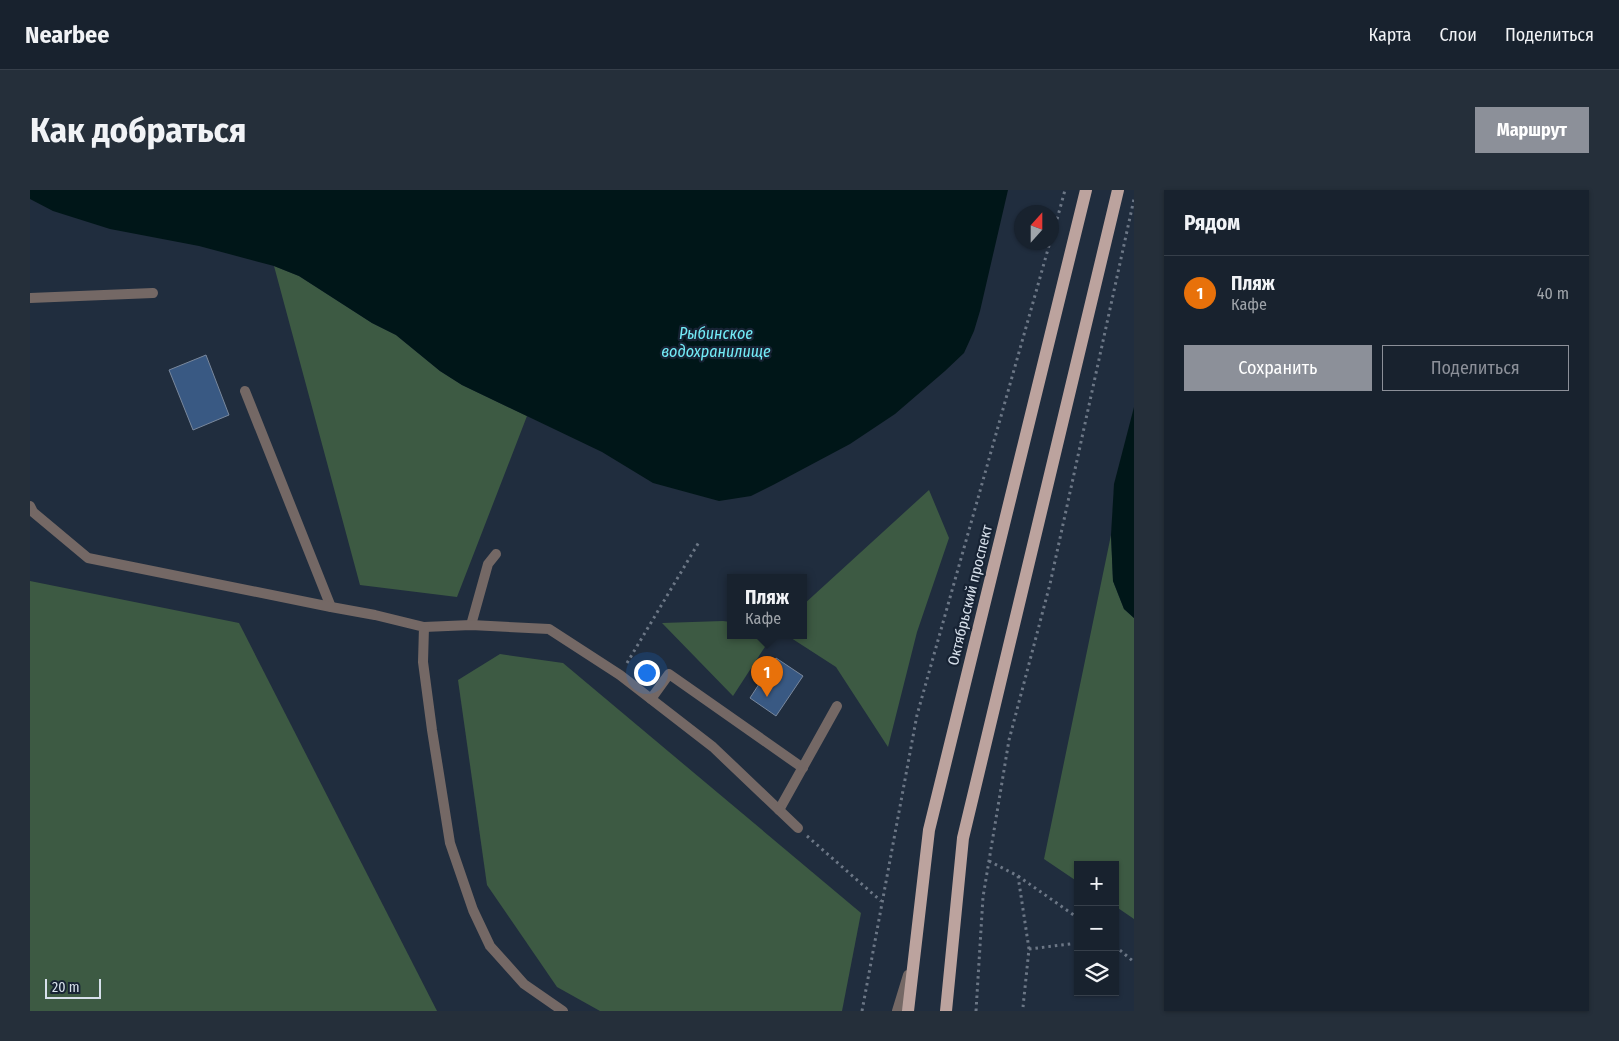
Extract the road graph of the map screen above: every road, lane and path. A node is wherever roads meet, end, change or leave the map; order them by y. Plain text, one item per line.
1 (1065, 190) edge
2 (1086, 190) edge
3 (1118, 190) edge
4 (1134, 199) edge
5 (1059, 212) edge
6 (1048, 250) edge
7 (153, 293) dead end
8 (30, 298) edge
9 (245, 391) dead end
10 (30, 506) edge
11 (699, 542) dead end
12 (496, 554) dead end
13 (331, 607) junction
14 (470, 625) junction
15 (424, 627) junction
16 (620, 675) junction
17 (651, 699) junction
18 (837, 706) dead end
19 (803, 768) junction
20 (779, 810) junction
21 (798, 828) joint
22 (989, 861) junction
23 (1018, 876) junction
24 (881, 902) junction
25 (1074, 915) edge
26 (1074, 943) edge
27 (1029, 949) junction
28 (1119, 949) edge
29 (913, 957) junction
30 (1134, 962) edge
31 (1023, 1007) dead end
32 (562, 1011) edge
33 (862, 1011) edge
34 (897, 1011) edge
35 (908, 1011) edge
36 (946, 1011) edge
37 (976, 1011) edge

1 - 5 path
2 - 29 main road, Октябрьский проспект
3 - 36 main road
4 - 22 path
6 - 24 path
7 - 8 street
9 - 13 street
10 - 13 street
11 - 16 path
12 - 14 street
13 - 15 street
14 - 15 street
14 - 16 street
15 - 32 street
16 - 17 street
17 - 19 street
17 - 20 street
18 - 19 street
19 - 20 street
20 - 21 street
21 - 24 path
22 - 23 path
22 - 37 path
23 - 25 path
23 - 27 path
24 - 33 path
26 - 27 path
27 - 31 path
28 - 30 path
29 - 34 street
29 - 35 main road, Октябрьский проспект

